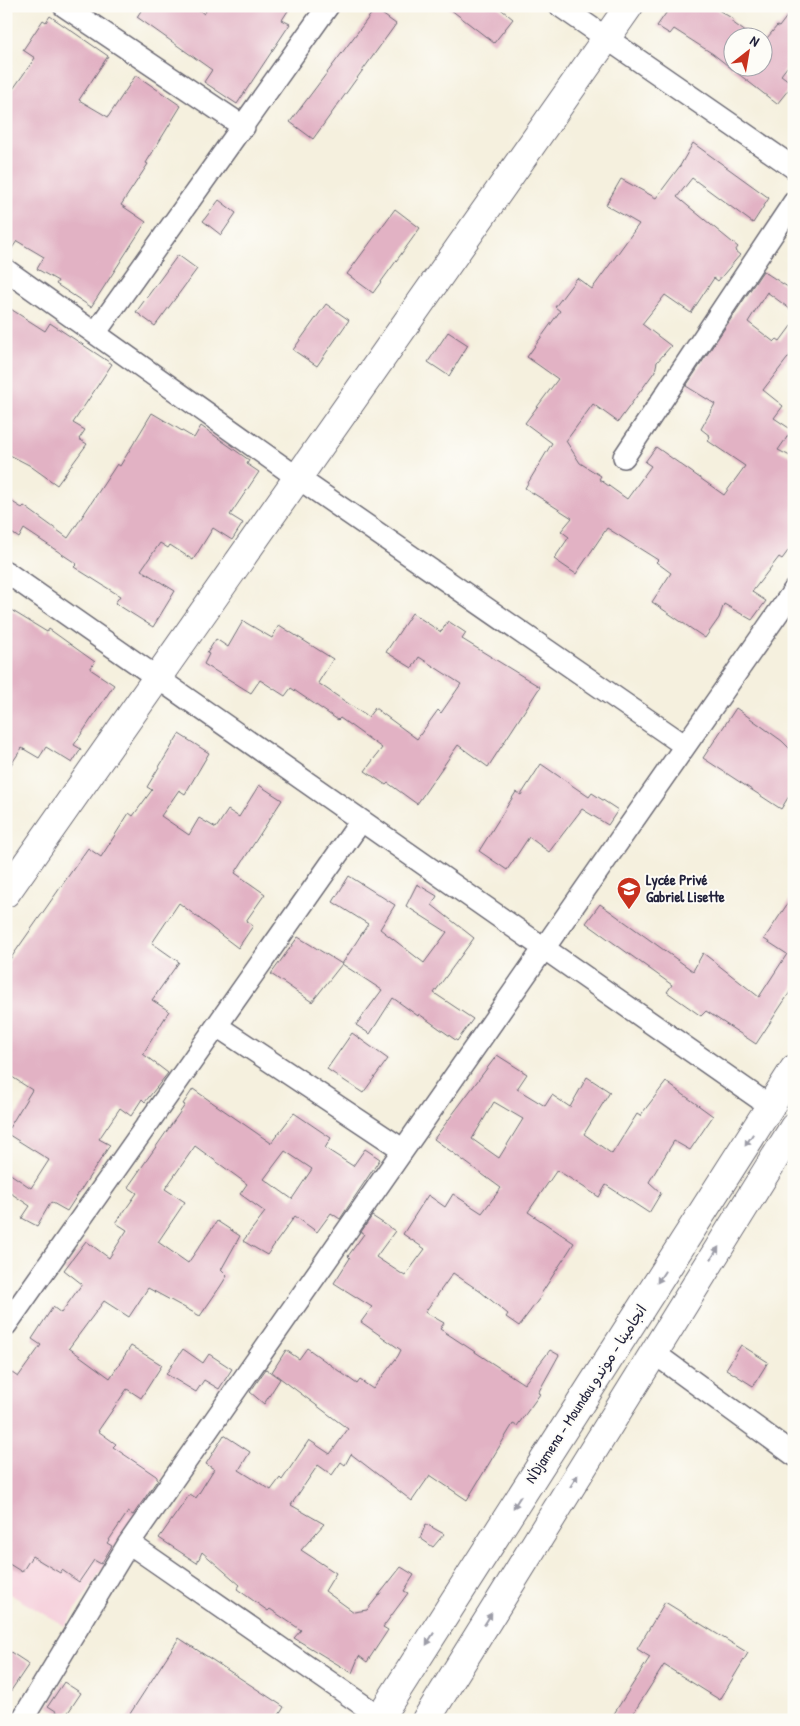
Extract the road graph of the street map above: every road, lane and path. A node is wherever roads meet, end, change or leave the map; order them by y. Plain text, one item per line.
1 (64, 6) edge
2 (328, 6) edge
3 (560, 6) edge
4 (629, 6) edge
5 (607, 39) junction
6 (244, 127) junction
7 (794, 168) edge
8 (794, 202) edge
9 (6, 270) edge
10 (96, 332) junction
11 (624, 457) dead end
12 (298, 478) junction
13 (6, 572) edge
14 (794, 590) edge
15 (156, 678) junction
16 (684, 745) junction
17 (361, 821) junction
18 (9, 883) edge
19 (546, 948) junction
20 (217, 1026) junction
21 (794, 1069) edge
22 (770, 1107) junction
23 (793, 1131) edge
24 (402, 1149) junction
25 (6, 1325) edge
26 (654, 1352) junction
27 (794, 1455) edge
28 (129, 1542) junction
29 (379, 1718) edge
30 (22, 1720) edge
31 (426, 1720) edge

1 - 6 street
2 - 6 street
3 - 5 street
4 - 5 main road
5 - 7 street
5 - 12 main road
6 - 10 street
8 - 11 street
9 - 10 street
10 - 12 street
12 - 15 main road
12 - 16 street
13 - 15 street
14 - 16 street
15 - 17 street
15 - 18 main road
16 - 19 street
17 - 19 street
17 - 20 street
19 - 22 street
19 - 24 street
20 - 24 street
20 - 25 street
21 - 22 main road, N'Djamena - Moundou انجامينا - موندو
22 -> 29 main road, N'Djamena - Moundou انجامينا - موندو
26 -> 23 main road
24 - 28 street
26 - 27 street
31 -> 26 main road
28 - 29 street
28 - 30 street

